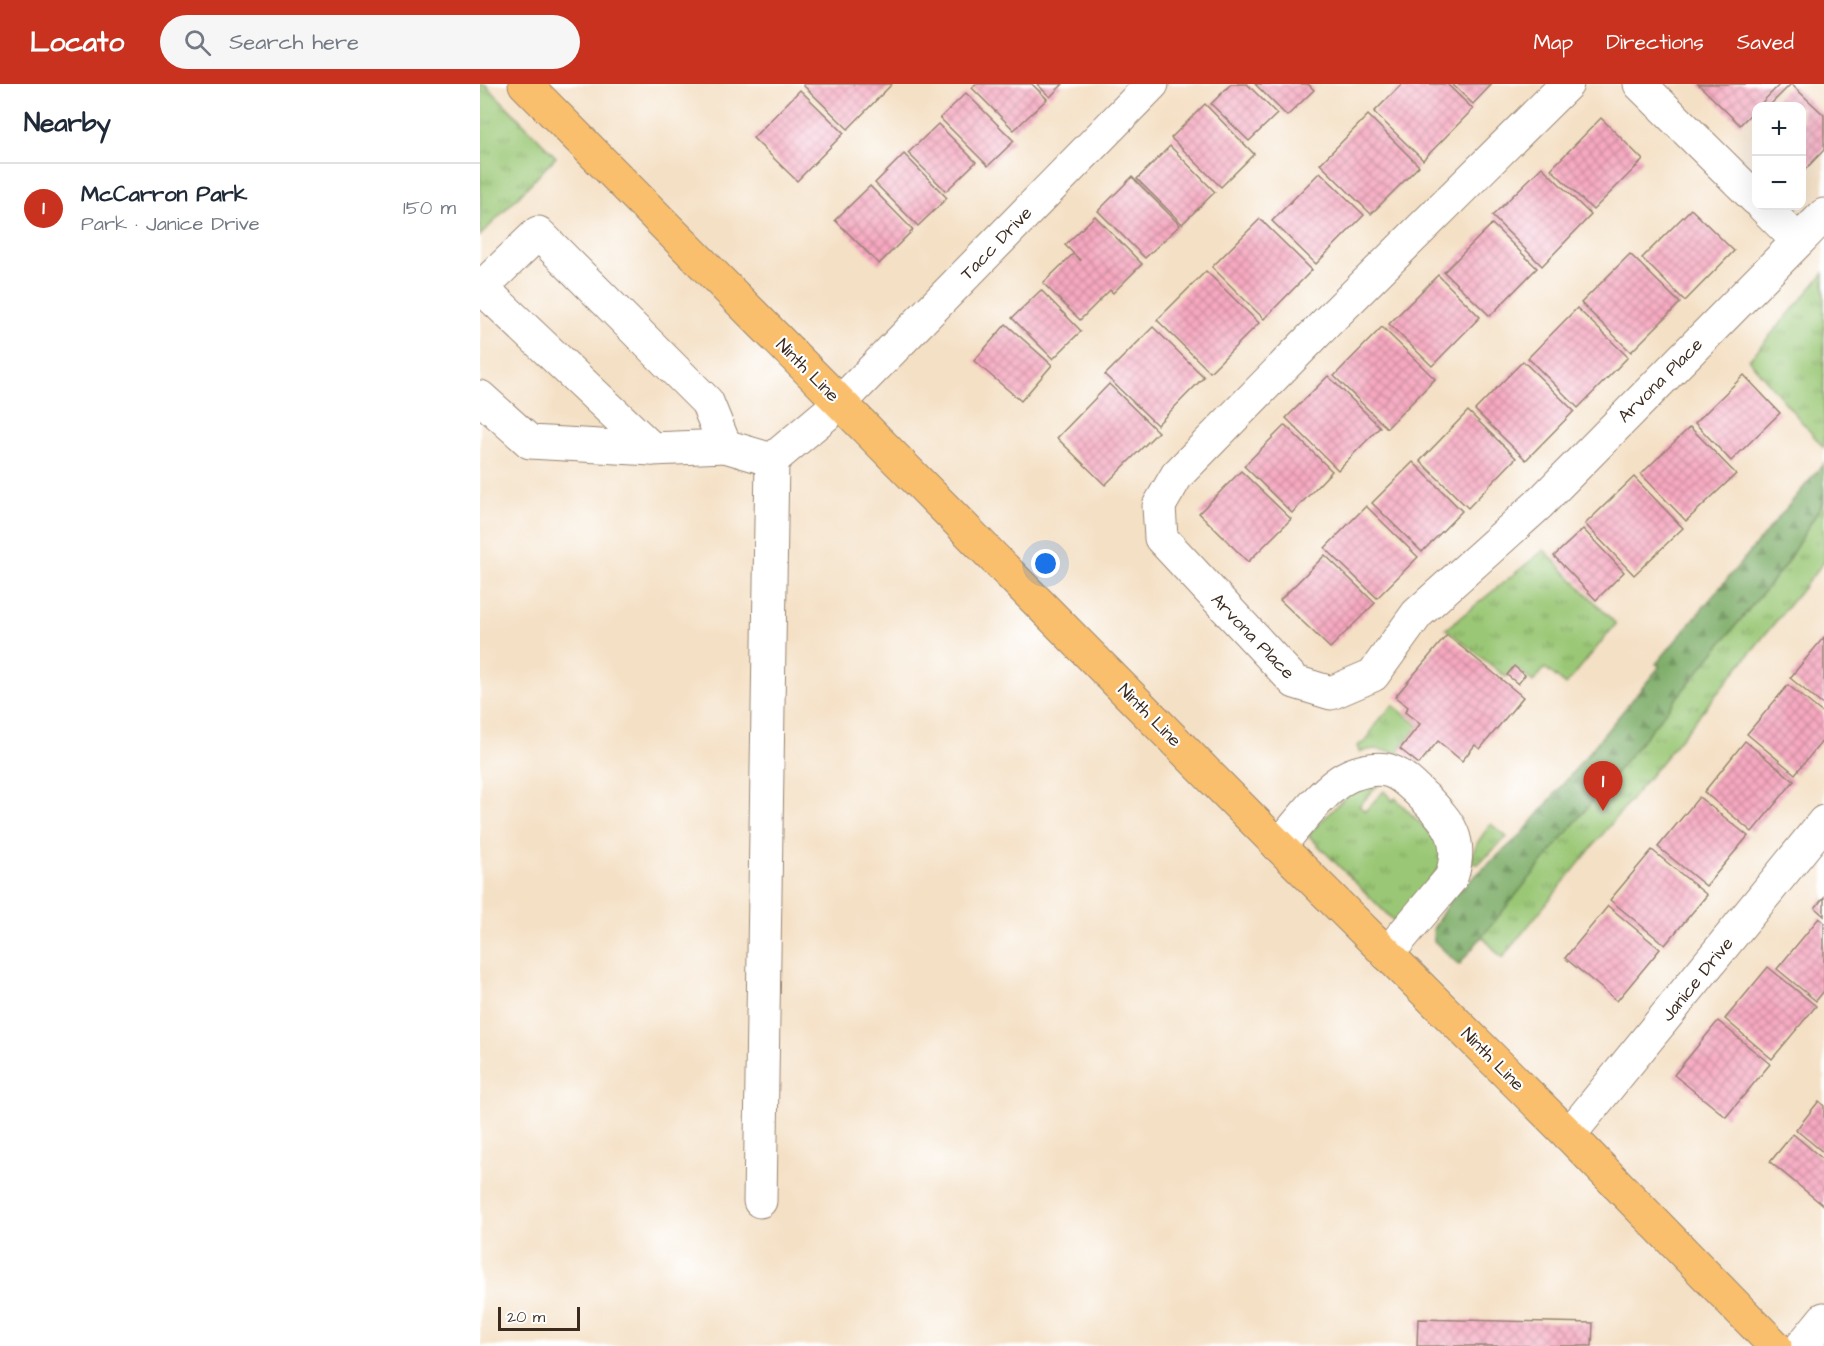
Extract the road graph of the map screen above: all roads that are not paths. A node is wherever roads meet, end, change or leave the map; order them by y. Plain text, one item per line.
1 (525, 84) edge
2 (1152, 84) edge
3 (1567, 84) edge
4 (1640, 84) edge
5 (1752, 196) edge
6 (1767, 210) edge
7 (1824, 215) edge
8 (1798, 240) junction
9 (481, 288) edge
10 (480, 397) edge
11 (841, 402) junction
12 (725, 446) junction
13 (652, 449) junction
14 (772, 460) junction
15 (1824, 822) edge
16 (1279, 846) junction
17 (1387, 954) junction
18 (1569, 1135) junction
19 (760, 1201) dead end
20 (1824, 1319) edge
21 (1775, 1346) edge
22 (1802, 1346) edge

1 - 11 main road, Ninth Line
2 - 11 street, Tacc Drive
3 - 8 street, Arvona Place
4 - 5 street
6 - 8 street
7 - 8 street, Arvona Place
9 - 12 street
9 - 13 street
10 - 13 street
11 - 14 street, Tacc Drive
11 - 16 main road, Ninth Line
12 - 13 street
12 - 14 street
14 - 19 street
15 - 18 street, Janice Drive
16 - 17 main road, Ninth Line
16 - 17 street
17 - 18 main road, Ninth Line
18 - 21 main road, Ninth Line
20 - 22 street

